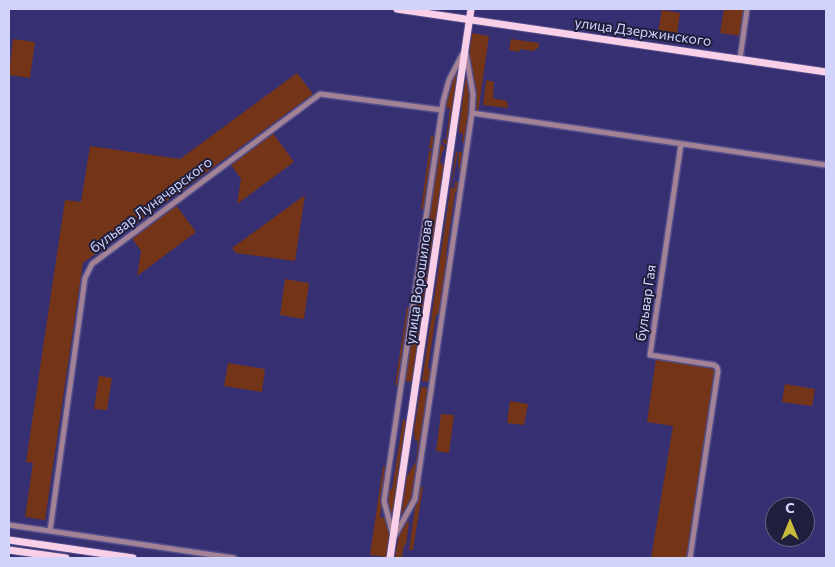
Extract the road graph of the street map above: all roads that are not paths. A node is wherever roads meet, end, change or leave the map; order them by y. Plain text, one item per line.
1 (397, 9) edge
2 (471, 9) edge
3 (747, 9) edge
4 (469, 19) junction
5 (465, 51) junction
6 (740, 59) junction
7 (826, 72) edge
8 (442, 110) junction
9 (472, 114) junction
10 (681, 144) junction
11 (826, 165) edge
12 (9, 525) edge
13 (50, 531) junction
14 (394, 538) junction
15 (9, 540) edge
16 (9, 550) edge
17 (66, 558) edge
18 (133, 558) edge
19 (234, 558) edge
20 (390, 558) edge
21 (690, 558) edge

1 - 4 main road, улица Дзержинского
2 - 4 main road, улица Ворошилова
3 - 6 street
4 - 5 main road, улица Ворошилова
4 - 6 main road, улица Дзержинского
5 - 8 street
5 - 9 street
5 - 14 main road, улица Ворошилова
6 - 7 main road, улица Дзержинского
8 - 13 street, бульвар Луначарского
8 - 14 street
9 - 10 street
9 - 14 street
10 - 11 street
10 - 21 street, бульвар Гая
12 - 13 street
13 - 19 street
14 - 20 main road, улица Ворошилова
15 - 18 main road
16 - 17 main road

